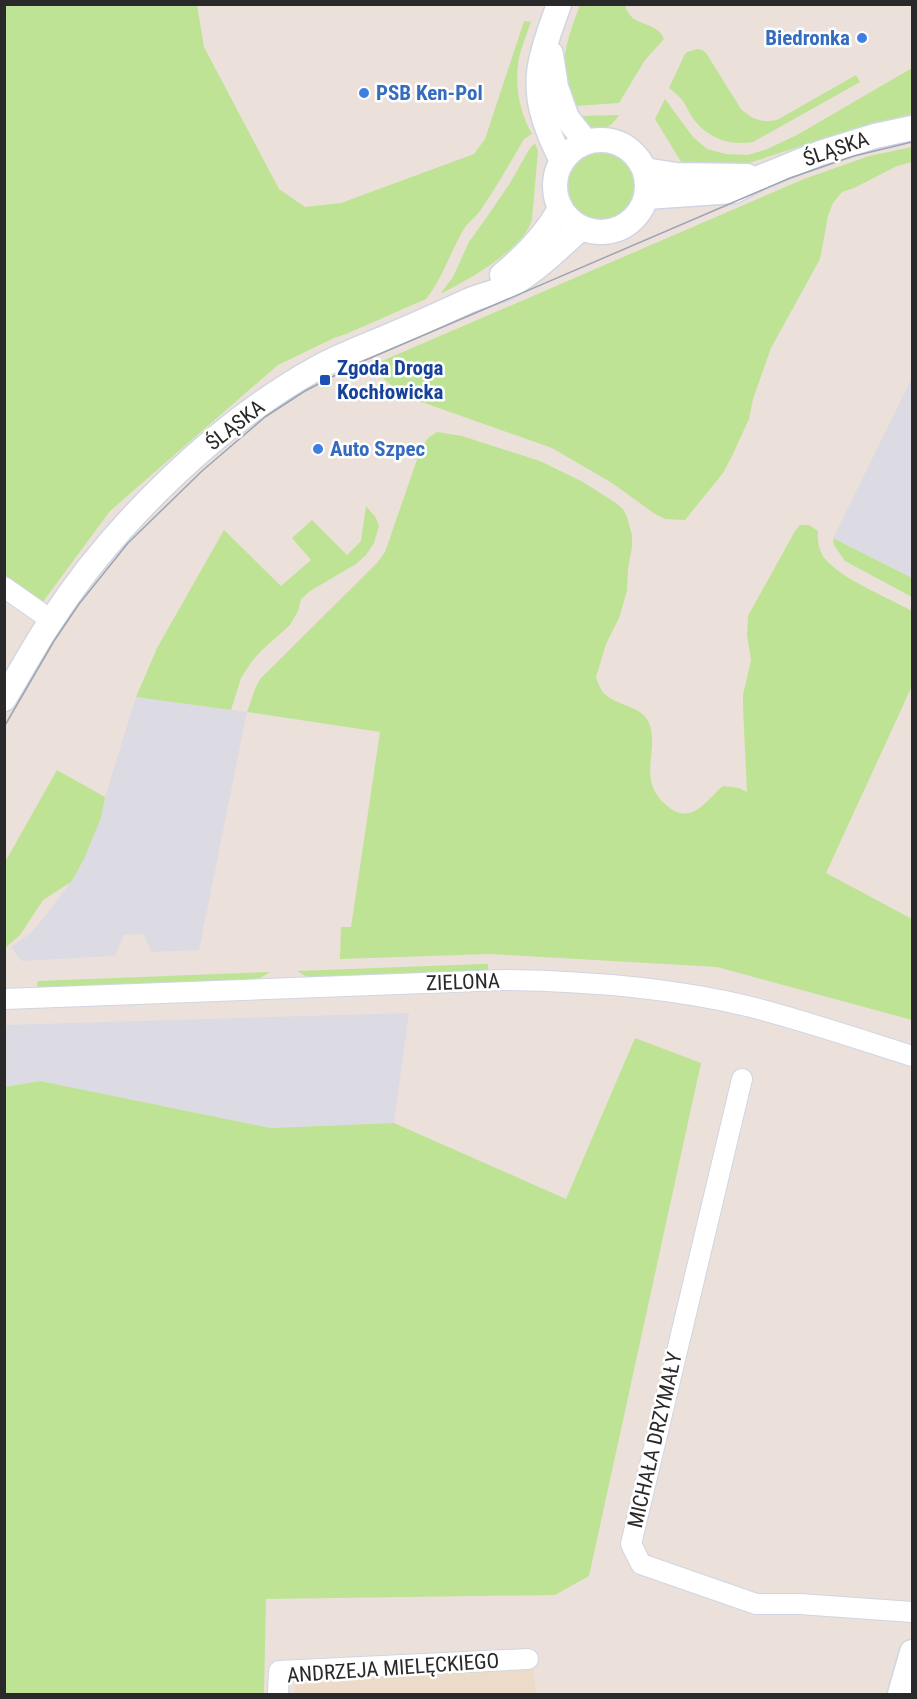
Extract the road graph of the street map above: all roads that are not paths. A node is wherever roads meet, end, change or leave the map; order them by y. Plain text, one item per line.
1 (559, 4) edge
2 (548, 37) junction
3 (912, 128) edge
4 (586, 142) junction
5 (561, 159) junction
6 (645, 170) junction
7 (761, 177) junction
8 (646, 197) junction
9 (560, 209) junction
10 (581, 228) junction
11 (472, 300) junction
12 (4, 587) edge
13 (51, 621) junction
14 (4, 699) edge
15 (4, 999) edge
16 (912, 1056) edge
17 (742, 1079) dead end
18 (912, 1612) edge
19 (912, 1652) edge
20 (528, 1659) dead end
21 (278, 1695) edge
22 (900, 1695) edge

1 - 2 street
2 - 4 street
2 - 5 street
3 - 7 street, ŚLĄSKA
4 - 5 street
4 - 6 street
5 - 9 street
6 - 7 street, ŚLĄSKA
6 - 8 street
7 - 8 street, ŚLĄSKA
8 - 10 street
9 - 10 street
9 - 11 street, ŚLĄSKA
10 - 11 street, ŚLĄSKA
11 - 13 street, ŚLĄSKA
12 - 13 street
13 - 14 street, ŚLĄSKA
15 - 16 street, ZIELONA
17 - 18 street, MICHAŁA DRZYMAŁY
19 - 22 street
20 - 21 street, ANDRZEJA MIELĘCKIEGO

